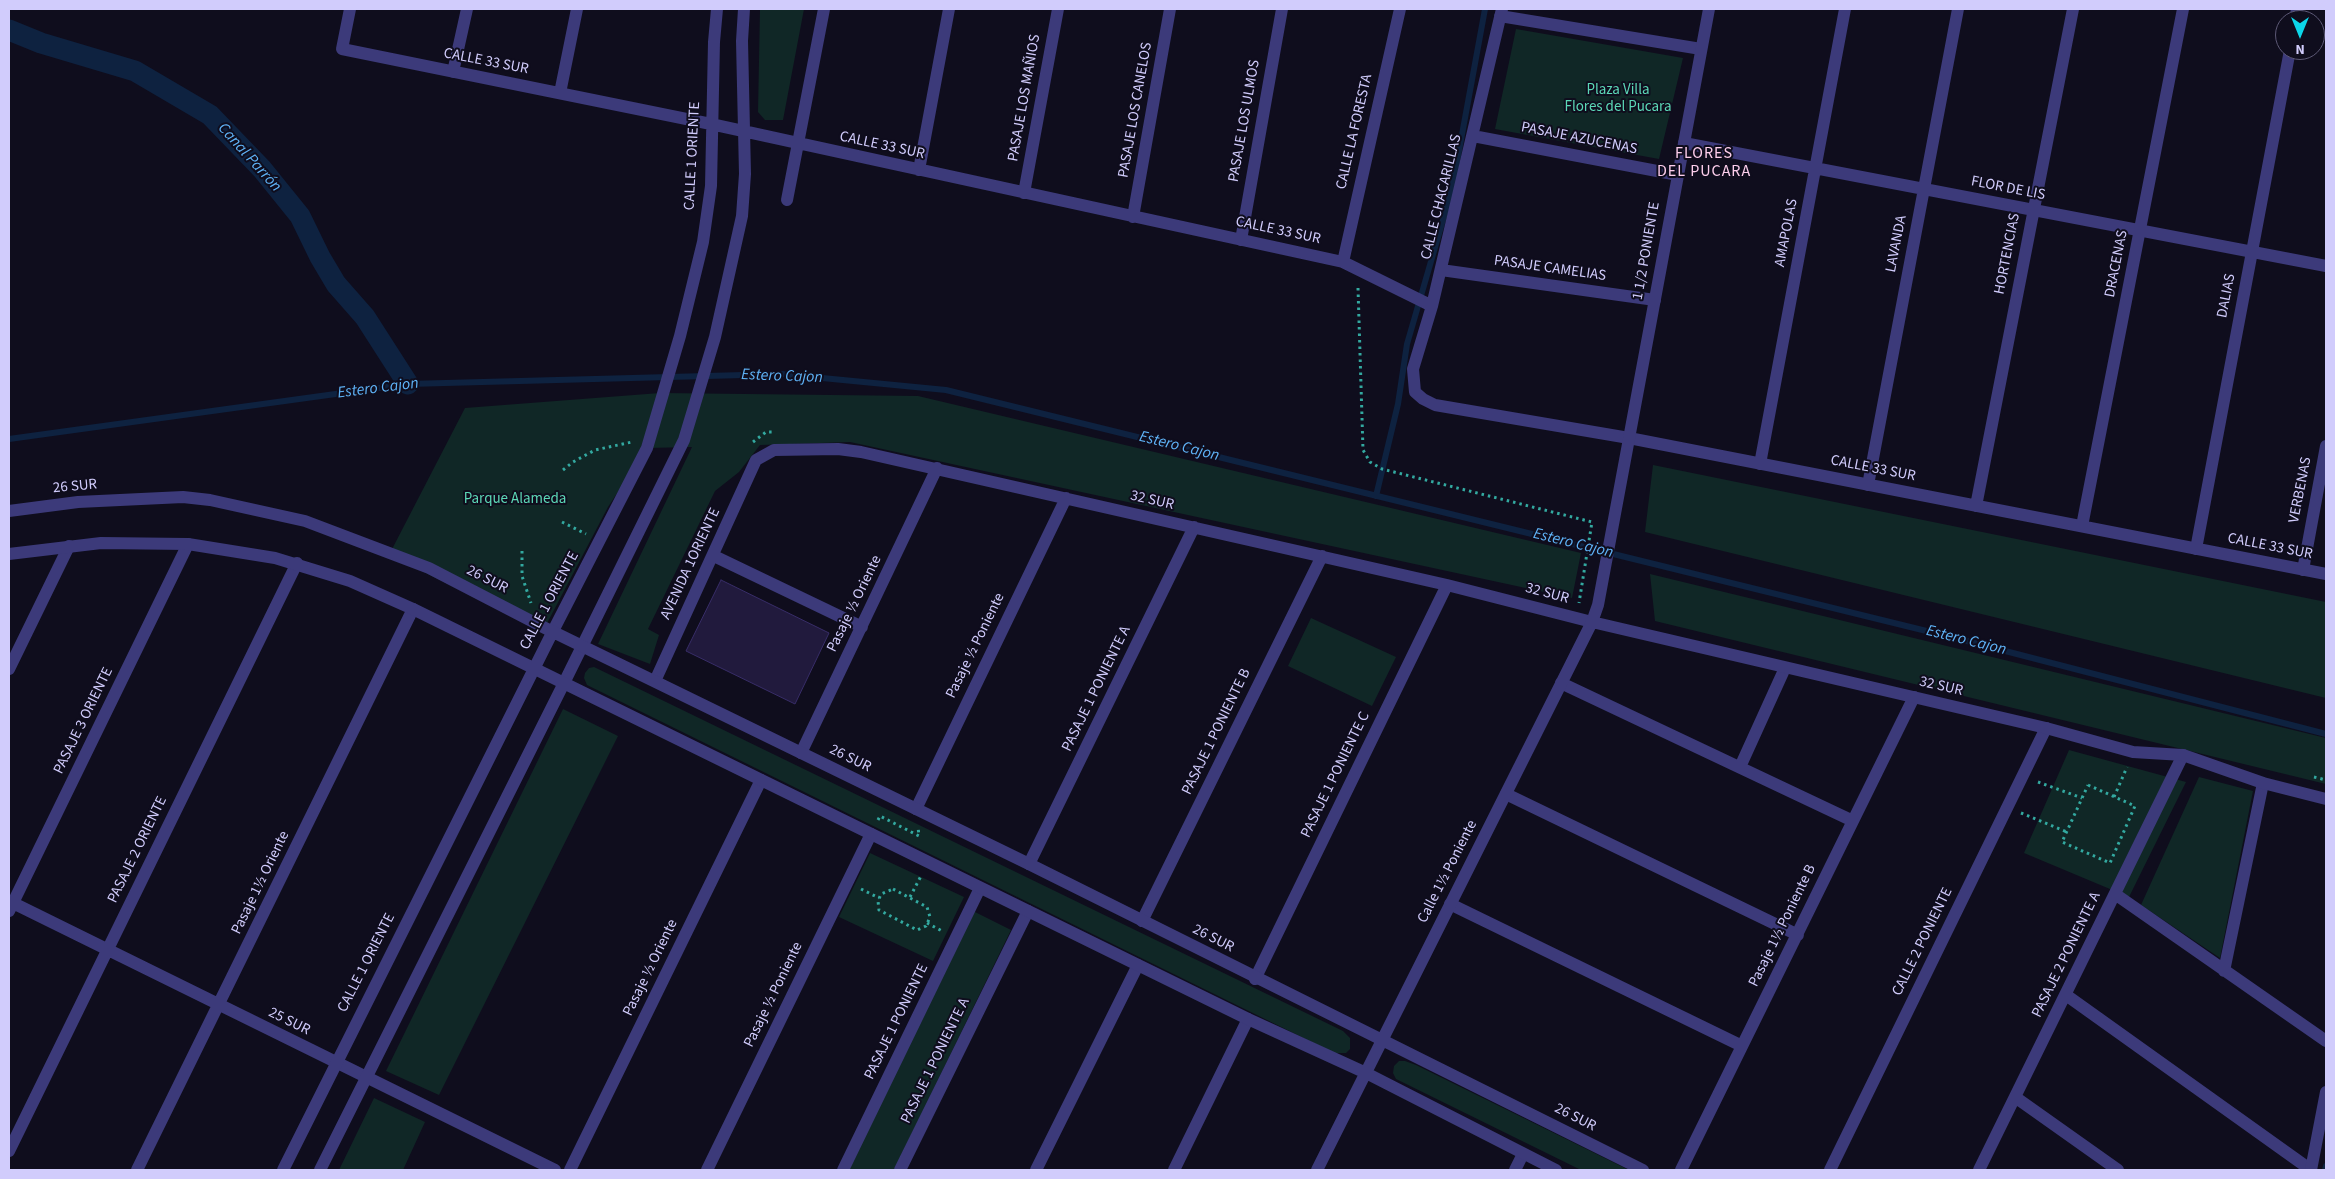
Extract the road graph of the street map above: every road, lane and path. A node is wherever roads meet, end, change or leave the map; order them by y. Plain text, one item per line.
1 (350, 9) edge
2 (467, 9) edge
3 (577, 9) edge
4 (717, 9) edge
5 (744, 9) edge
6 (824, 9) edge
7 (949, 9) edge
8 (1058, 9) edge
9 (1170, 9) edge
10 (1282, 9) edge
11 (1400, 9) edge
12 (1709, 9) edge
13 (1845, 9) edge
14 (1958, 9) edge
15 (2073, 9) edge
16 (2183, 9) edge
17 (1501, 13) edge
18 (1701, 49) junction
19 (2288, 60) edge
20 (453, 72) junction
21 (560, 93) junction
22 (711, 124) junction
23 (744, 132) junction
24 (1473, 136) junction
25 (1684, 143) junction
26 (797, 144) junction
27 (1815, 169) junction
28 (919, 170) junction
29 (1678, 175) junction
30 (1924, 189) junction
31 (1024, 193) junction
32 (787, 200) dead end
33 (2033, 210) junction
34 (1133, 217) junction
35 (2140, 231) junction
36 (1240, 240) junction
37 (2252, 252) junction
38 (1342, 262) junction
39 (2326, 266) edge
40 (1358, 269) junction
41 (1441, 270) junction
42 (1655, 300) junction
43 (1432, 306) junction
44 (1415, 392) joint
45 (1629, 438) junction
46 (640, 442) dead end
47 (2326, 446) edge
48 (756, 460) joint
49 (1760, 464) junction
50 (937, 468) junction
51 (563, 470) dead end
52 (1868, 485) junction
53 (1066, 498) junction
54 (1976, 506) junction
55 (9, 511) edge
56 (562, 522) dead end
57 (2082, 526) junction
58 (1194, 527) junction
59 (593, 538) dead end
60 (188, 544) junction
61 (69, 546) junction
62 (2196, 549) junction
63 (522, 551) dead end
64 (9, 554) edge
65 (714, 556) junction
66 (1322, 556) junction
67 (297, 563) junction
68 (2303, 570) junction
69 (2326, 574) edge
70 (1447, 585) junction
71 (1603, 587) joint
72 (413, 609) junction
73 (1576, 618) junction
74 (1592, 622) junction
75 (541, 626) junction
76 (862, 627) junction
77 (553, 631) junction
78 (583, 647) junction
79 (533, 668) junction
80 (1785, 668) junction
81 (9, 669) edge
82 (655, 681) junction
83 (564, 683) junction
84 (1561, 683) junction
85 (1914, 697) junction
86 (2046, 728) junction
87 (2133, 752) junction
88 (801, 753) junction
89 (2183, 755) junction
90 (1740, 767) junction
91 (2022, 776) junction
92 (761, 780) junction
93 (2263, 784) junction
94 (1506, 794) junction
95 (2114, 797) junction
96 (2082, 798) junction
97 (2326, 799) edge
98 (2007, 807) junction
99 (916, 809) junction
100 (1853, 821) junction
101 (2067, 832) junction
102 (871, 834) junction
103 (928, 862) junction
104 (1029, 864) junction
105 (980, 888) junction
106 (2115, 894) junction
107 (910, 897) junction
108 (1450, 904) junction
109 (10, 905) edge
110 (1028, 912) junction
111 (1142, 921) junction
112 (1798, 935) junction
113 (107, 950) junction
114 (1138, 965) junction
115 (2224, 971) junction
116 (1255, 979) junction
117 (2066, 995) junction
118 (219, 1005) junction
119 (1248, 1019) junction
120 (1382, 1040) junction
121 (2326, 1041) edge
122 (1742, 1046) junction
123 (335, 1063) junction
124 (1366, 1073) junction
125 (366, 1078) junction
126 (2326, 1092) edge
127 (2015, 1097) junction
128 (9, 1151) edge
129 (1523, 1154) junction
130 (137, 1170) edge
131 (283, 1170) edge
132 (320, 1170) edge
133 (555, 1170) edge
134 (570, 1170) edge
135 (707, 1170) edge
136 (842, 1170) edge
137 (900, 1170) edge
138 (1036, 1170) edge
139 (1174, 1170) edge
140 (1317, 1170) edge
141 (1515, 1170) edge
142 (1556, 1170) edge
143 (1643, 1170) edge
144 (1682, 1170) edge
145 (1830, 1170) edge
146 (1979, 1170) edge
147 (2118, 1170) edge
148 (2311, 1170) edge

1 - 20 street, CALLE 33 SUR
2 - 20 street
3 - 21 street
4 - 22 street, CALLE 1 ORIENTE
5 - 23 street
6 - 26 street
7 - 28 street
8 - 31 street, PASAJE LOS MAÑIOS
9 - 34 street, PASAJE LOS CANELOS
10 - 36 street, PASAJE LOS ULMOS
11 - 38 street, CALLE LA FORESTA
12 - 18 street, 1 1/2 PONIENTE
13 - 27 street, AMAPOLAS
14 - 30 street, LAVANDA
15 - 33 street, HORTENCIAS
16 - 35 street, DRACENAS
17 - 18 street
17 - 24 street, CALLE CHACARILLAS
18 - 25 street, 1 1/2 PONIENTE
19 - 37 street, DALIAS
20 - 21 street, CALLE 33 SUR
21 - 22 street, CALLE 33 SUR
22 - 23 street, CALLE 33 SUR
22 - 77 street, CALLE 1 ORIENTE
23 - 26 street, CALLE 33 SUR
23 - 78 street
24 - 29 street, PASAJE AZUCENAS
24 - 41 street, CALLE CHACARILLAS
25 - 27 street, FLOR DE LIS
25 - 29 street, 1 1/2 PONIENTE
26 - 28 street, CALLE 33 SUR
26 - 32 street
27 - 30 street, FLOR DE LIS
27 - 49 street, AMAPOLAS
28 - 31 street, CALLE 33 SUR
29 - 42 street, 1 1/2 PONIENTE
30 - 33 street, FLOR DE LIS
30 - 52 street, LAVANDA
31 - 34 street, CALLE 33 SUR
33 - 35 street, FLOR DE LIS
33 - 54 street, HORTENCIAS
34 - 36 street, CALLE 33 SUR
35 - 37 street, FLOR DE LIS
35 - 57 street, DRACENAS
36 - 38 street, CALLE 33 SUR
37 - 39 street, FLOR DE LIS
37 - 62 street, DALIAS
38 - 40 street, CALLE 33 SUR
40 - 43 street, CALLE 33 SUR
40 - 73 path
41 - 42 street, PASAJE CAMELIAS
41 - 43 street, CALLE CHACARILLAS
42 - 45 street, 1 1/2 PONIENTE
43 - 44 street, CALLE CHACARILLAS
44 - 45 street, CALLE 33 SUR
45 - 49 street, CALLE 33 SUR
45 - 71 street, 1 1/2 PONIENTE
46 - 51 path
47 - 68 street, VERBENAS
48 - 50 street, 32 SUR
48 - 65 street, AVENIDA 1ORIENTE
49 - 52 street, CALLE 33 SUR
50 - 53 street, 32 SUR
50 - 76 street, Pasaje ½ Oriente
52 - 54 street, CALLE 33 SUR
53 - 58 street, 32 SUR
53 - 99 street, Pasaje ½ Poniente
54 - 57 street, CALLE 33 SUR
55 - 75 street, 26 SUR
56 - 59 path
57 - 62 street, CALLE 33 SUR
58 - 66 street, 32 SUR
58 - 104 street, PASAJE 1 PONIENTE A
60 - 61 street
60 - 67 street
60 - 109 street, PASAJE 3 ORIENTE
61 - 64 street
61 - 81 street
62 - 68 street, CALLE 33 SUR
63 - 75 path
65 - 76 street
65 - 82 street, AVENIDA 1ORIENTE
66 - 70 street, 32 SUR
66 - 111 street, PASAJE 1 PONIENTE B
67 - 72 street
67 - 113 street, PASAJE 2 ORIENTE
68 - 69 street, CALLE 33 SUR
70 - 73 street, 32 SUR
70 - 116 street, PASAJE 1 PONIENTE C
71 - 74 street, Calle 1½ Poniente
72 - 79 street
72 - 118 street, Pasaje 1½ Oriente
73 - 74 street, 32 SUR
74 - 80 street, 32 SUR
74 - 84 street, Calle 1½ Poniente
75 - 77 street, 26 SUR
76 - 88 street, Pasaje ½ Oriente
77 - 78 street, 26 SUR
77 - 79 street, CALLE 1 ORIENTE
78 - 82 street, 26 SUR
78 - 83 street
79 - 83 street
79 - 123 street, CALLE 1 ORIENTE
80 - 85 street, 32 SUR
80 - 90 street
82 - 88 street, 26 SUR
83 - 92 street
83 - 125 street
84 - 90 street
84 - 94 street, Calle 1½ Poniente
85 - 86 street, 32 SUR
85 - 100 street, Pasaje 1½ Poniente B
86 - 87 street, 32 SUR
86 - 91 street, CALLE 2 PONIENTE
87 - 89 street, 32 SUR
87 - 95 path
88 - 99 street, 26 SUR
89 - 93 street, 32 SUR
89 - 106 street, PASAJE 2 PONIENTE A
90 - 100 street
91 - 96 path
91 - 98 street, CALLE 2 PONIENTE
92 - 102 street
92 - 134 street, Pasaje ½ Oriente
93 - 97 street, 32 SUR
93 - 115 street
94 - 108 street, Calle 1½ Poniente
94 - 112 street
95 - 96 path
95 - 101 path
96 - 101 path
98 - 101 path
98 - 145 street, CALLE 2 PONIENTE
99 - 102 path
99 - 104 street, 26 SUR
100 - 112 street, Pasaje 1½ Poniente B
102 - 103 street
102 - 135 street, Pasaje ½ Poniente
103 - 105 street
103 - 107 path
104 - 111 street, 26 SUR
105 - 110 street
105 - 136 street, PASAJE 1 PONIENTE
106 - 115 street
106 - 117 street, PASAJE 2 PONIENTE A
107 - 107 path
108 - 120 street, Calle 1½ Poniente
108 - 122 street
109 - 113 street, 25 SUR
110 - 114 street
110 - 137 street, PASAJE 1 PONIENTE A
111 - 116 street, 26 SUR
112 - 122 street, Pasaje 1½ Poniente B
113 - 118 street, 25 SUR
113 - 128 street, PASAJE 2 ORIENTE
114 - 119 street
114 - 138 street
115 - 121 street
116 - 120 street, 26 SUR
117 - 127 street, PASAJE 2 PONIENTE A
117 - 148 street
118 - 123 street, 25 SUR
118 - 130 street, Pasaje 1½ Oriente
119 - 124 street
119 - 139 street
120 - 124 street, Calle 1½ Poniente
120 - 143 street, 26 SUR
122 - 144 street, Pasaje 1½ Poniente B
123 - 125 street, 25 SUR
123 - 131 street, CALLE 1 ORIENTE
124 - 129 street
124 - 140 street, Calle 1½ Poniente
125 - 132 street
125 - 133 street, 25 SUR
126 - 148 street
127 - 146 street, PASAJE 2 PONIENTE A
127 - 147 street
129 - 141 street
129 - 142 street

